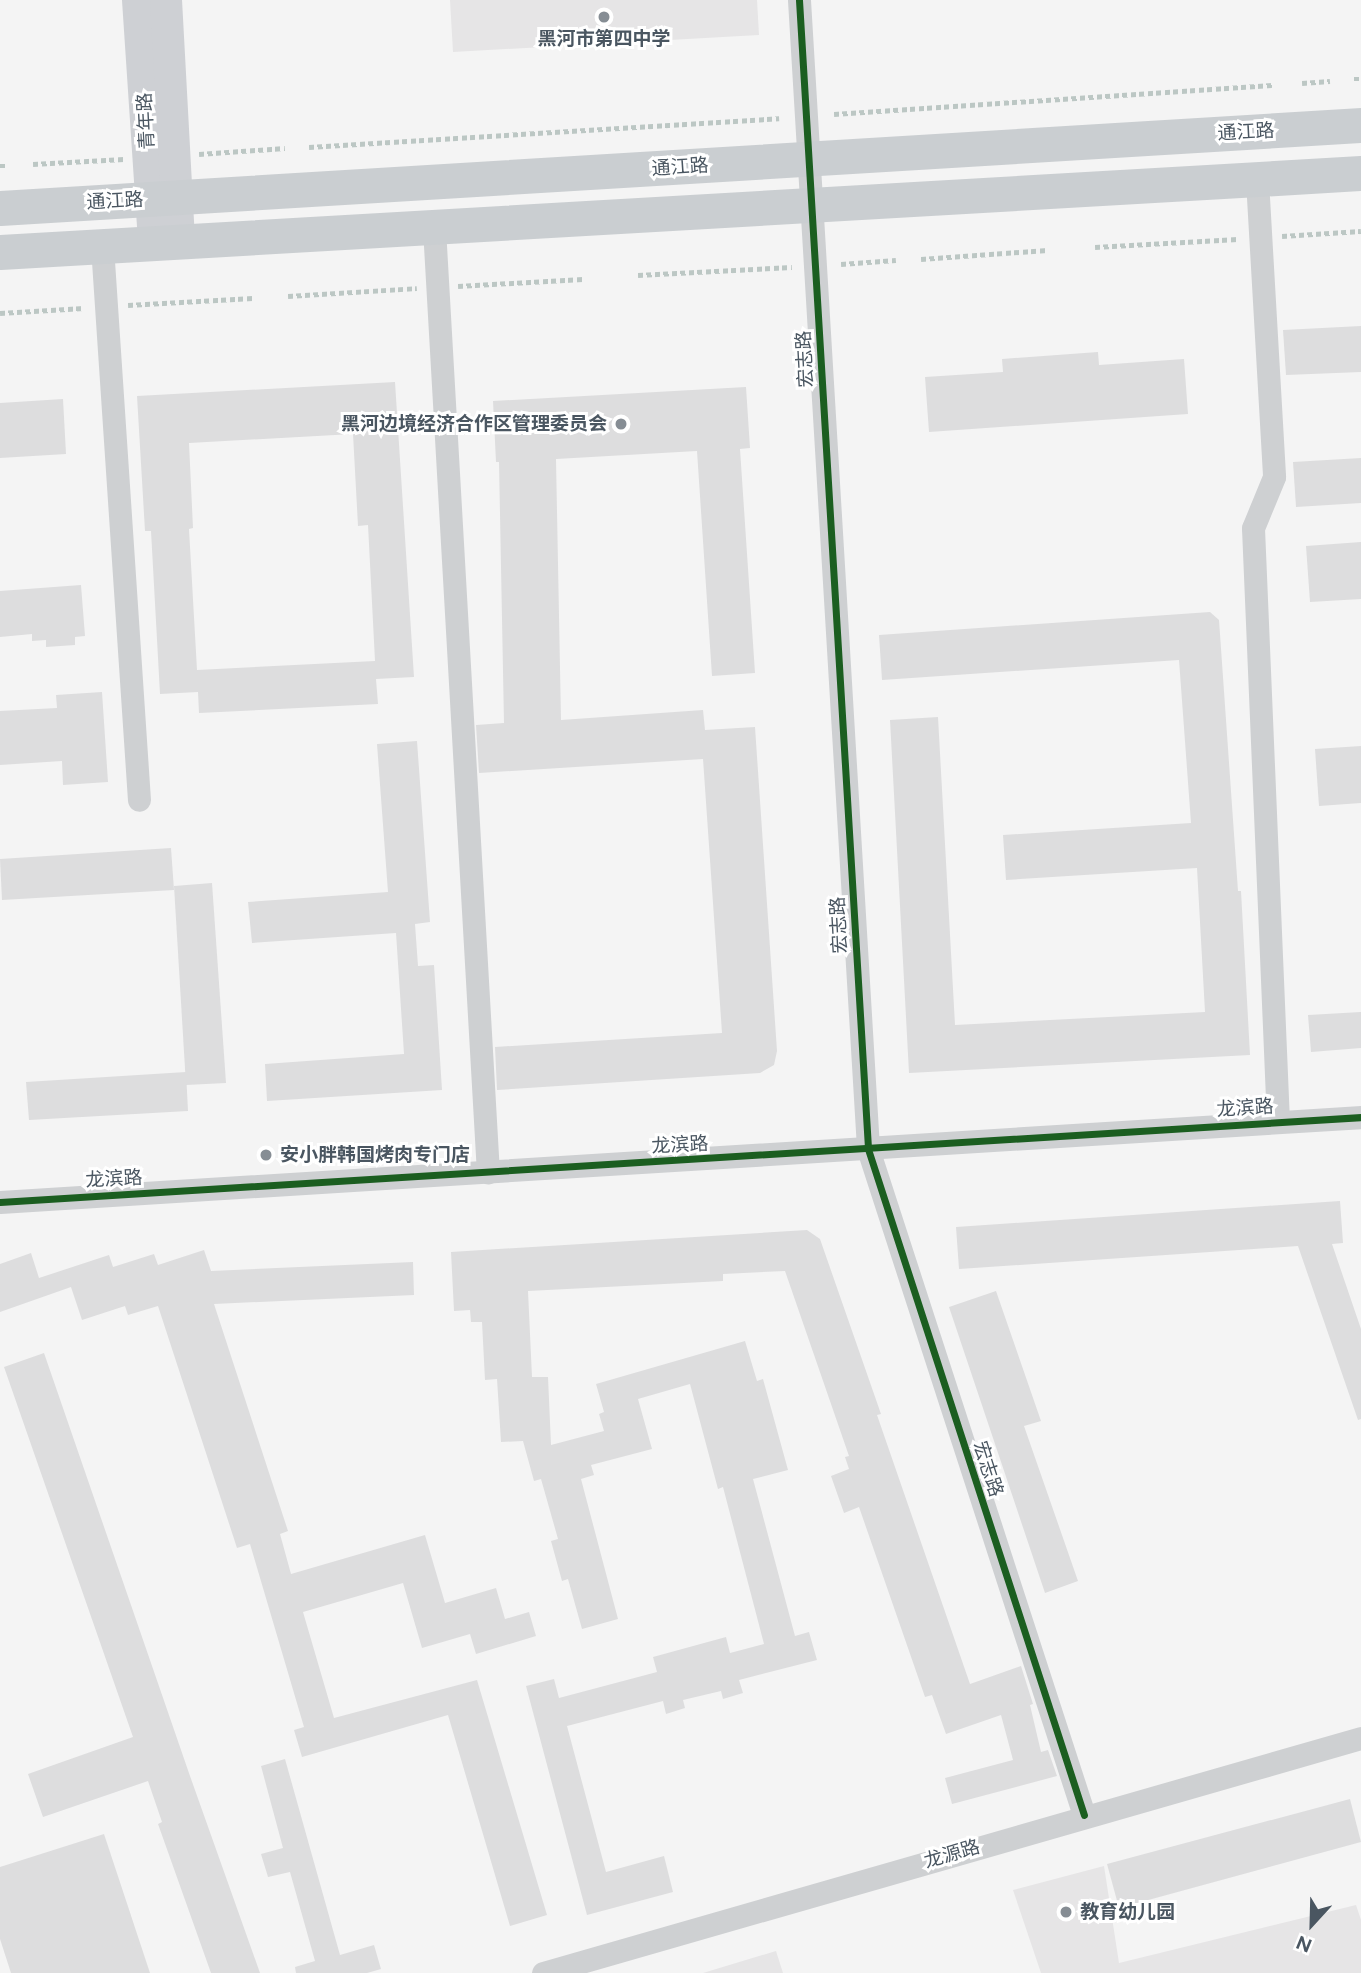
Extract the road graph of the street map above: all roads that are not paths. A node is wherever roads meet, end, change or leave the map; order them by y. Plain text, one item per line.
1 (138, 0) edge
2 (166, 0) edge
3 (799, 0) edge
4 (1361, 125) edge
5 (808, 158) junction
6 (1361, 173) edge
7 (1257, 180) junction
8 (163, 199) junction
9 (811, 205) junction
10 (0, 208) edge
11 (434, 228) junction
12 (166, 242) junction
13 (102, 246) junction
14 (0, 251) edge
15 (139, 800) dead end
16 (1361, 1117) edge
17 (1278, 1121) junction
18 (868, 1149) junction
19 (488, 1172) junction
20 (0, 1202) edge
21 (1361, 1738) edge
22 (1084, 1815) junction
23 (543, 1973) edge

1 - 8 street, 青年路
2 - 8 street, 青年路
3 - 5 street, 宏志路
4 - 5 main road, 通江路
5 - 8 main road, 通江路
5 - 9 street, 宏志路
6 - 7 main road
7 - 9 main road
7 - 17 street
8 - 10 main road, 通江路
8 - 12 street, 青年路
9 - 11 main road
9 - 18 street, 宏志路
11 - 12 main road
11 - 19 street
12 - 13 main road
13 - 14 main road
13 - 15 street
16 - 17 street, 龙滨路
17 - 18 street, 龙滨路
18 - 19 street, 龙滨路
18 - 22 street, 宏志路
19 - 20 street, 龙滨路
21 - 22 street, 龙源路
22 - 23 street, 龙源路

